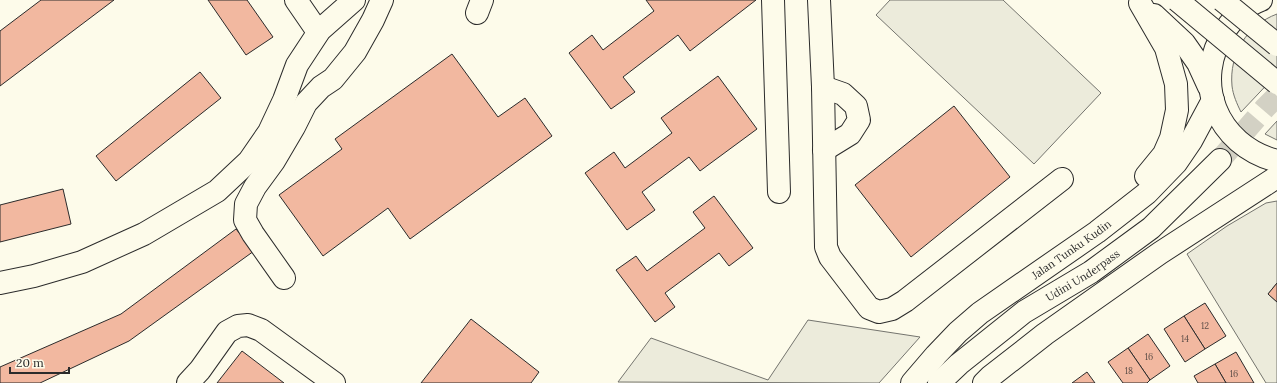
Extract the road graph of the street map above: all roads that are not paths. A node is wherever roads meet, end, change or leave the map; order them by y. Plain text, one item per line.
1 (296, 0) edge
2 (354, 0) edge
3 (382, 0) edge
4 (773, 0) edge
5 (818, 0) edge
6 (1176, 0) edge
7 (1194, 0) edge
8 (1222, 0) edge
9 (1261, 0) edge
10 (1138, 1) edge
11 (318, 32) junction
12 (1277, 45) edge
13 (1277, 83) edge
14 (823, 87) junction
15 (1212, 95) junction
16 (824, 150) junction
17 (1220, 160) tunnel mouth
18 (1276, 174) edge
19 (1062, 179) dead end
20 (779, 192) dead end
21 (1097, 232) junction
22 (284, 278) dead end
23 (0, 283) edge
24 (188, 383) edge
25 (334, 383) edge
26 (912, 383) edge
27 (939, 383) edge
28 (984, 383) edge

1 - 11 main road
2 - 11 main road
3 - 22 main road
4 - 20 main road
5 - 14 main road
6 - 13 main road, bridge
7 - 10 main road
8 - 12 main road, bridge
9 - 15 main road
10 - 15 main road
10 - 21 main road
11 - 23 main road
14 - 16 main road
14 - 16 main road
15 - 18 main road
15 - 21 main road, Jalan Tunku Kudin
16 - 19 main road
17 - 27 main road, Udini Underpass
18 - 28 main road
21 - 26 main road, Jalan Tunku Kudin
24 - 25 main road

